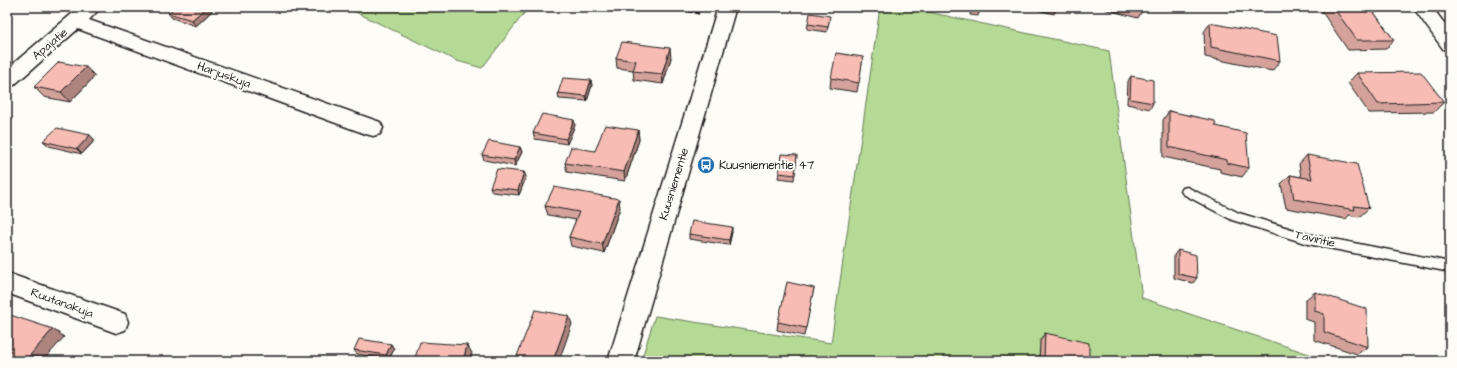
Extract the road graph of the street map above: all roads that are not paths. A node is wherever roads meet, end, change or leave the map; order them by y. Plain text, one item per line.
1 (92, 7) edge
2 (1422, 7) edge
3 (725, 13) edge
4 (76, 22) junction
5 (1450, 44) edge
6 (7, 80) edge
7 (373, 128) dead end
8 (1187, 191) dead end
9 (1450, 267) edge
10 (7, 283) edge
11 (116, 322) dead end
12 (621, 361) edge

1 - 4 street, Apajatie
2 - 5 street
3 - 12 street, Kuusniementie
4 - 6 street, Apajatie
4 - 7 street, Harjuskuja
8 - 9 lane, Tavintie
10 - 11 street, Ruutanakuja

